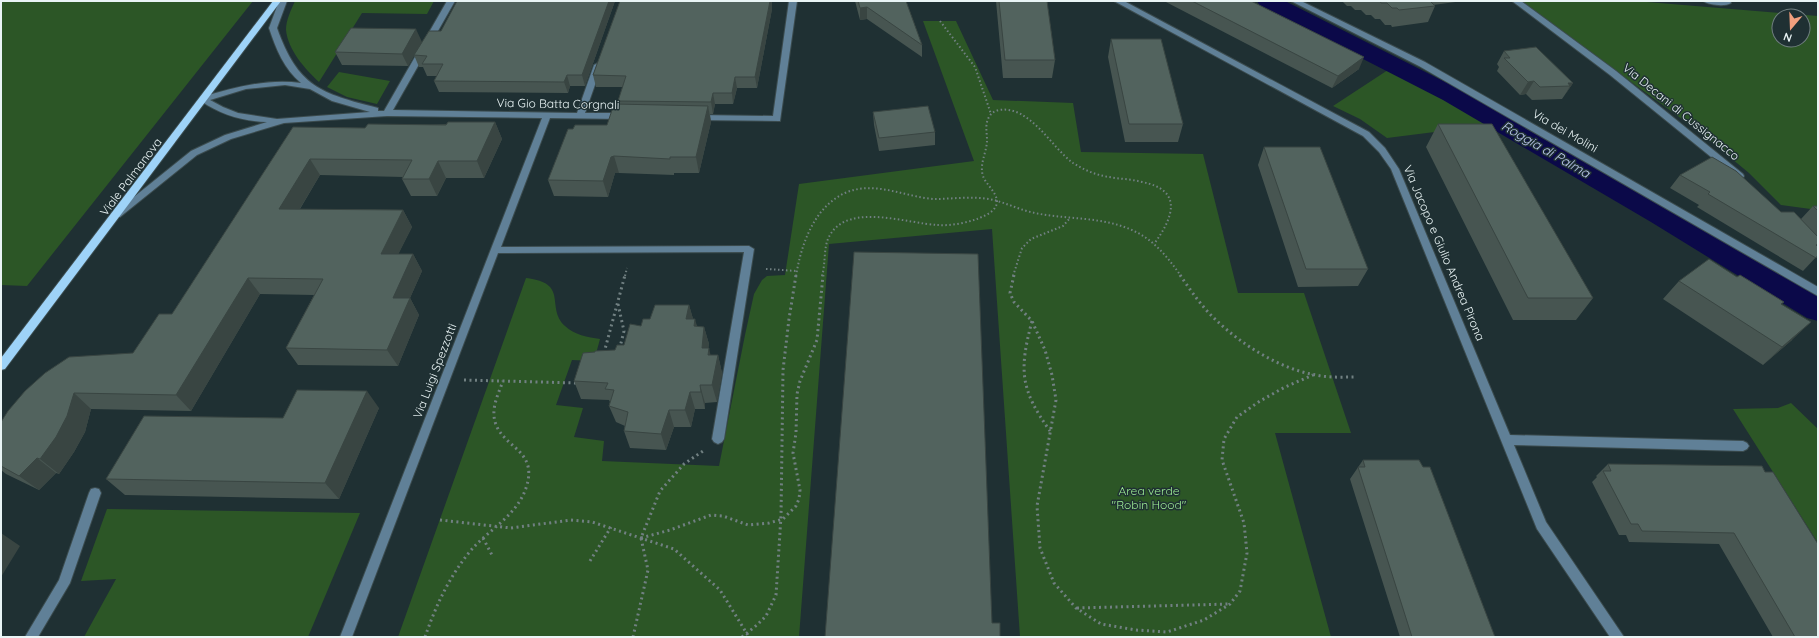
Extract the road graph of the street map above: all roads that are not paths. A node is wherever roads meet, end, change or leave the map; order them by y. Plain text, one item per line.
1 (277, 1) edge
2 (282, 1) edge
3 (451, 1) edge
4 (793, 1) edge
5 (1118, 1) edge
6 (1295, 1) edge
7 (1516, 1) edge
8 (1706, 1) edge
9 (1726, 1) edge
10 (600, 58) edge
11 (314, 87) junction
12 (204, 99) junction
13 (387, 113) junction
14 (547, 115) junction
15 (580, 116) junction
16 (627, 116) edge
17 (690, 118) edge
18 (283, 120) junction
19 (1748, 184) edge
20 (117, 215) junction
21 (496, 250) junction
22 (1818, 292) edge
23 (1, 366) edge
24 (718, 439) road end
25 (1506, 440) junction
26 (1743, 446) dead end
27 (95, 493) dead end
28 (31, 637) edge
29 (346, 637) edge
30 (1618, 637) edge

1 - 12 main road, Viale Palmanova
2 - 11 street, Via Gio Batta Corgnali
3 - 13 street
4 - 17 street
5 - 25 street, Via Jacopo e Giulio Andrea Pirona
6 - 22 street, Via dei Molini
7 - 19 street, Via Decani di Cussignacco
8 - 9 street
10 - 15 street
11 - 12 street, Via Gio Batta Corgnali
11 - 13 street, Via Gio Batta Corgnali
12 - 18 street, Via Gio Batta Corgnali
12 - 20 main road, Viale Palmanova
13 - 14 street, Via Gio Batta Corgnali
13 - 18 street, Via Gio Batta Corgnali
14 - 15 street, Via Gio Batta Corgnali
14 - 21 street, Via Luigi Spezzotti
15 - 16 street, Via Gio Batta Corgnali
18 - 20 street, Via Gio Batta Corgnali
20 - 23 main road, Viale Palmanova
21 - 24 street
21 - 29 street, Via Luigi Spezzotti
25 - 26 street
25 - 30 street, Via Jacopo e Giulio Andrea Pirona
27 - 28 street

